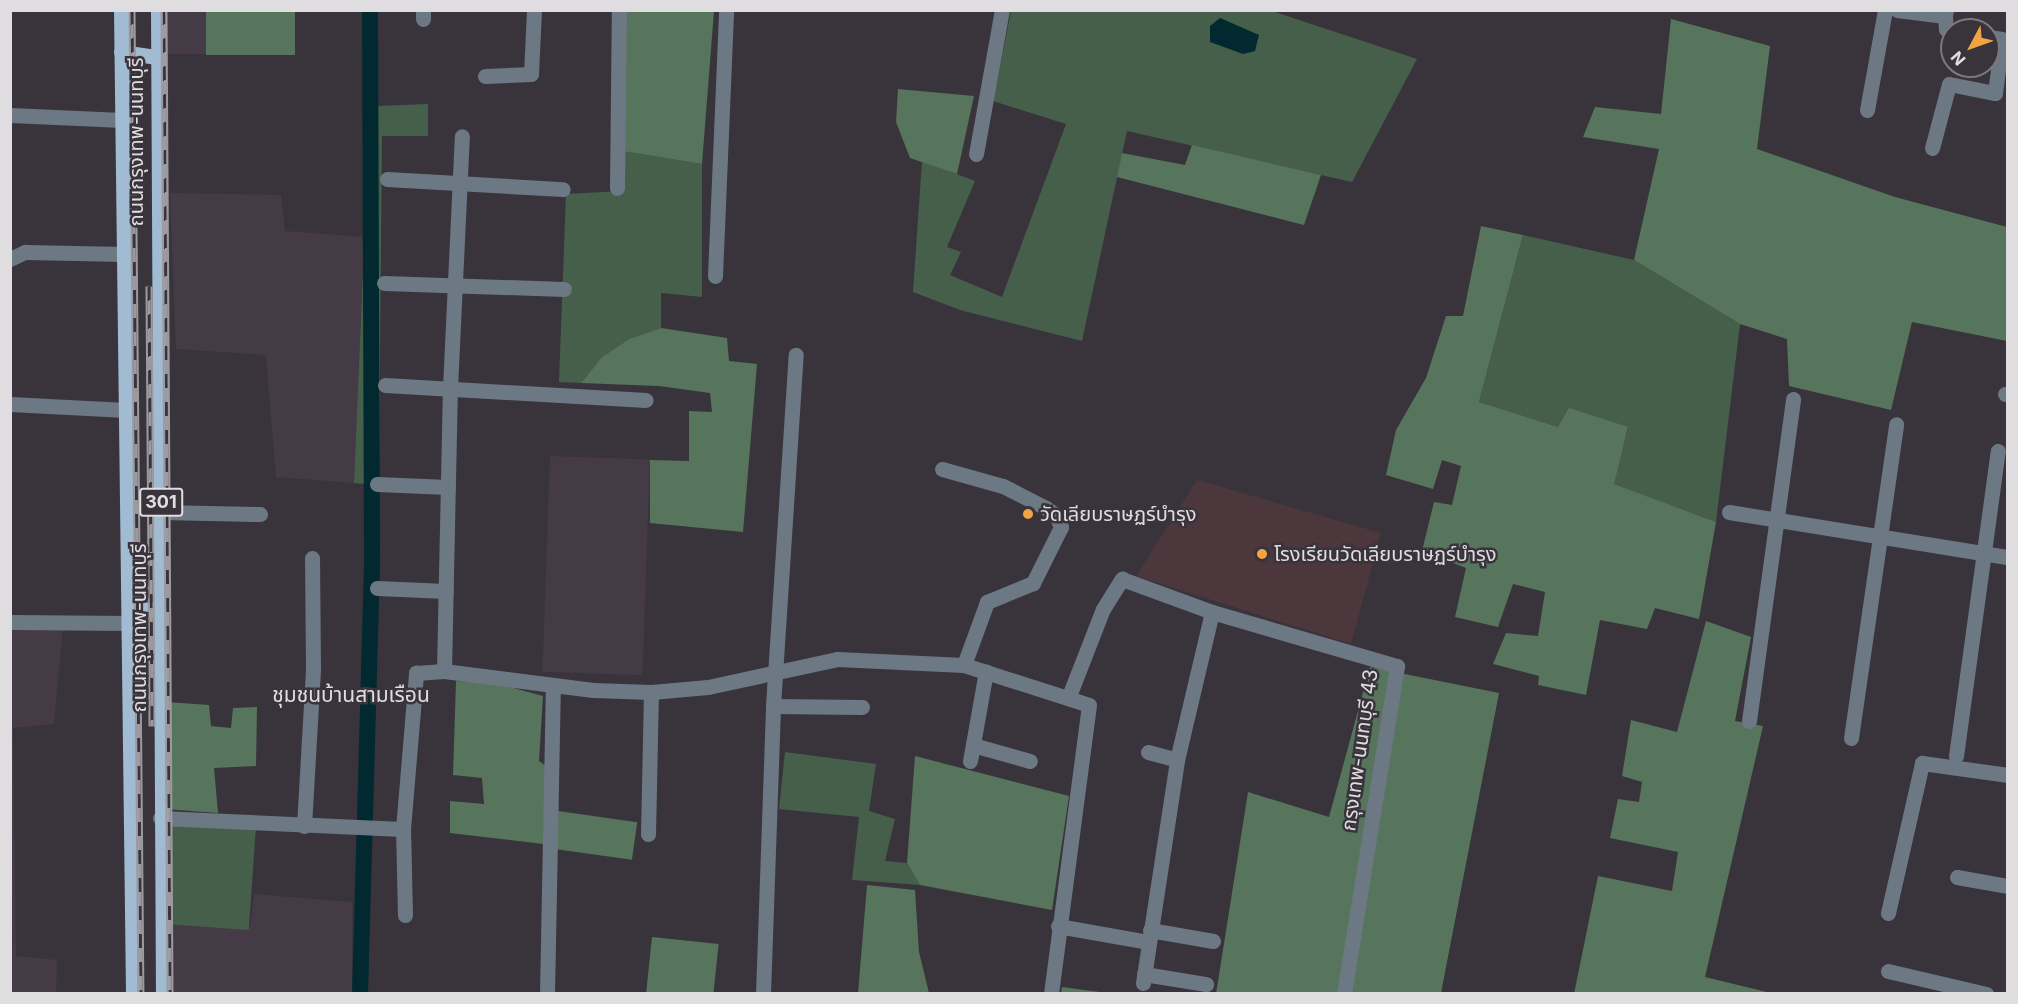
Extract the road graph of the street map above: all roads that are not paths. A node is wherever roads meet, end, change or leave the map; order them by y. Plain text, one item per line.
1 (121, 10) edge
2 (158, 10) edge
3 (534, 10) edge
4 (619, 10) edge
5 (726, 10) edge
6 (1002, 10) edge
7 (1885, 10) edge
8 (1897, 10) edge
9 (1945, 13) edge
10 (121, 52) junction
11 (158, 57) junction
12 (2000, 66) edge
13 (485, 76) dead end
14 (2001, 95) edge
15 (1867, 110) dead end
16 (10, 115) edge
17 (122, 120) junction
18 (462, 136) dead end
19 (1932, 148) dead end
20 (976, 154) dead end
21 (387, 179) dead end
22 (460, 183) junction
23 (616, 188) dead end
24 (563, 189) dead end
25 (124, 254) junction
26 (10, 259) edge
27 (715, 276) dead end
28 (384, 283) dead end
29 (455, 285) junction
30 (564, 289) dead end
31 (796, 355) dead end
32 (385, 384) dead end
33 (450, 388) junction
34 (1793, 399) dead end
35 (646, 400) dead end
36 (10, 404) edge
37 (126, 410) junction
38 (1896, 424) dead end
39 (1998, 451) dead end
40 (942, 469) dead end
41 (377, 484) dead end
42 (448, 486) junction
43 (161, 512) junction
44 (1729, 512) dead end
45 (260, 514) dead end
46 (1776, 520) junction
47 (1880, 539) junction
48 (1984, 554) junction
49 (2007, 557) edge
50 (312, 558) dead end
51 (377, 588) dead end
52 (446, 591) junction
53 (160, 610) junction
54 (1212, 612) junction
55 (129, 616) junction
56 (10, 622) edge
57 (964, 665) junction
58 (986, 670) junction
59 (444, 671) junction
60 (775, 672) junction
61 (553, 685) junction
62 (651, 692) junction
63 (1069, 696) junction
64 (773, 706) junction
65 (862, 707) dead end
66 (1749, 721) dead end
67 (1851, 738) dead end
68 (1148, 752) dead end
69 (1956, 756) dead end
70 (1178, 760) junction
71 (1030, 761) dead end
72 (2007, 775) edge
73 (160, 818) junction
74 (304, 826) junction
75 (403, 829) junction
76 (648, 834) dead end
77 (1957, 877) dead end
78 (2007, 886) edge
79 (1888, 913) dead end
80 (405, 915) dead end
81 (1058, 926) junction
82 (1149, 936) junction
83 (1213, 941) dead end
84 (1888, 971) dead end
85 (1206, 984) dead end
86 (133, 993) edge
87 (163, 993) edge
88 (547, 993) edge
89 (764, 993) edge
90 (1051, 993) edge
91 (1344, 993) edge
92 (1986, 993) edge

1 - 10 main road, ถนนกรุงเทพ-นนทบุรี / 301
2 - 11 main road, ถนนกรุงเทพ-นนทบุรี / 301
3 - 13 street
4 - 23 street
5 - 27 street
6 - 20 street
7 - 15 street
8 - 9 street
10 - 11 main road
10 - 17 main road, ถนนกรุงเทพ-นนทบุรี / 301
11 - 43 main road, ถนนกรุงเทพ-นนทบุรี / 301
12 - 14 street
14 - 19 street
16 - 17 street
17 - 25 main road, ถนนกรุงเทพ-นนทบุรี / 301
18 - 22 street
21 - 22 street
22 - 24 street
22 - 29 street
25 - 26 street
25 - 37 main road, ถนนกรุงเทพ-นนทบุรี / 301
28 - 29 street
29 - 30 street
29 - 33 street
31 - 60 street
32 - 33 street
33 - 35 street
33 - 42 street
34 - 46 street
36 - 37 street
37 - 55 main road, ถนนกรุงเทพ-นนทบุรี / 301
38 - 47 street
39 - 48 street
40 - 57 street
41 - 42 street
42 - 52 street
43 - 45 street
43 - 53 main road, ถนนกรุงเทพ-นนทบุรี / 301
44 - 46 street
46 - 47 street
46 - 66 street
47 - 48 street
47 - 67 street
48 - 49 street
48 - 69 street
50 - 74 street
51 - 52 street
52 - 59 street
53 - 55 main road
53 - 73 main road, ถนนกรุงเทพ-นนทบุรี / 301
54 - 63 street
54 - 70 street
54 - 91 street, กรุงเทพ-นนทบุรี 43
55 - 56 street
55 - 86 main road, ถนนกรุงเทพ-นนทบุรี / 301
57 - 58 street
57 - 60 street
58 - 63 street
58 - 71 street
59 - 61 street
59 - 75 street
60 - 62 street
60 - 64 street
61 - 62 street
61 - 88 street
62 - 76 street
63 - 81 street
64 - 65 street
64 - 89 street
68 - 70 street
70 - 82 street
72 - 79 street
73 - 74 street
73 - 87 main road, ถนนกรุงเทพ-นนทบุรี / 301
74 - 75 street
75 - 80 street
77 - 78 street
81 - 82 street
81 - 90 street
82 - 83 street
82 - 85 street
84 - 92 street

